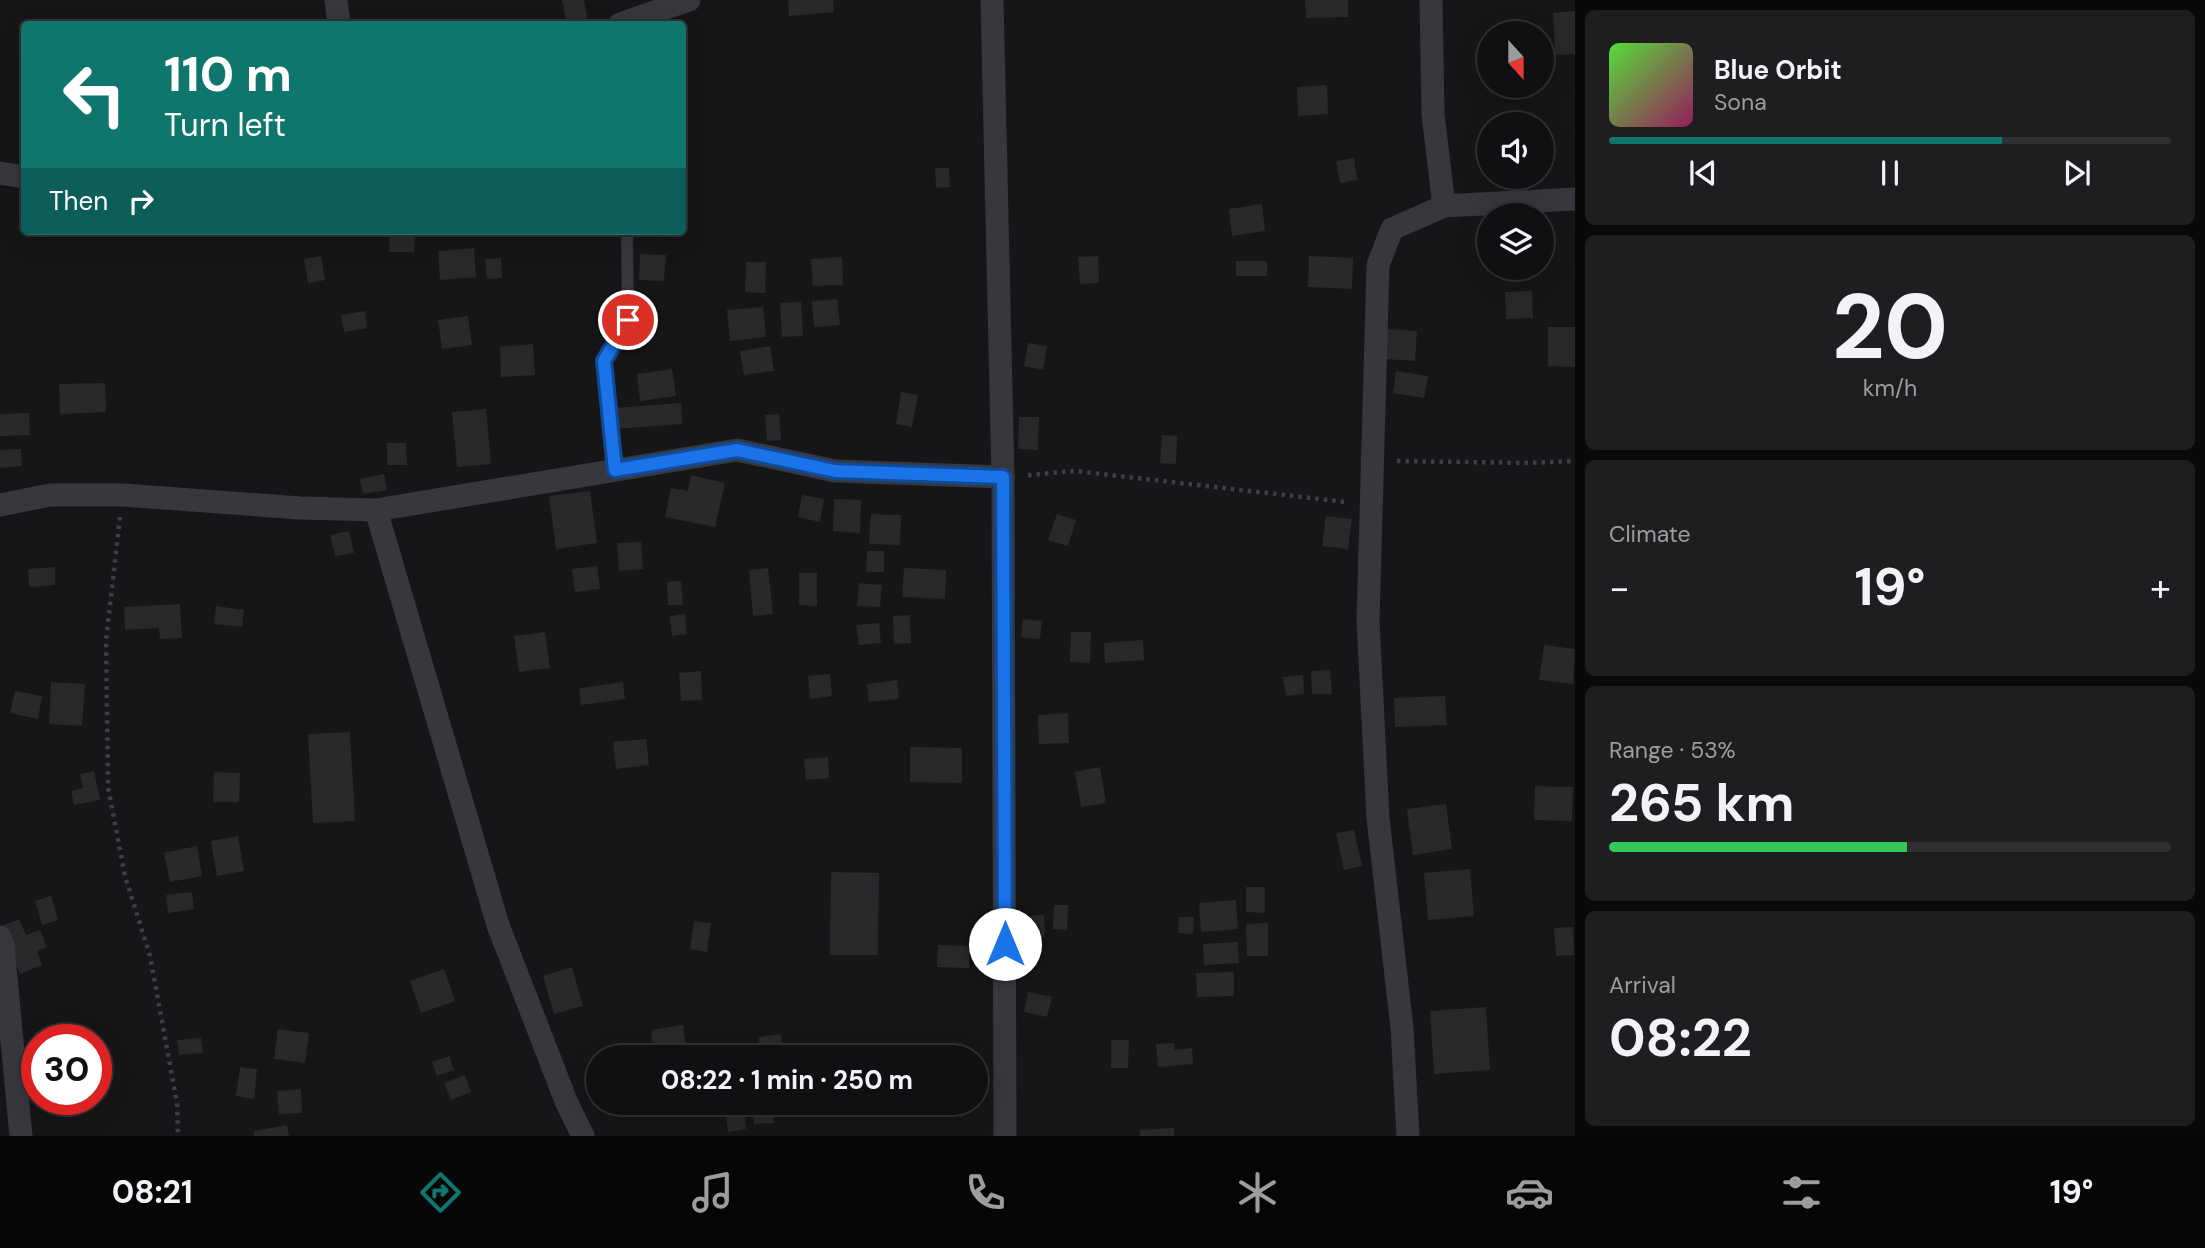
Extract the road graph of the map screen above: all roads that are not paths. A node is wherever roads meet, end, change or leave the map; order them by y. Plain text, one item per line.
1 (336, 0) edge
2 (689, 0) edge
3 (992, 0) edge
4 (1432, 0) edge
5 (339, 21) edge
6 (629, 21) edge
7 (0, 173) edge
8 (21, 176) edge
9 (1575, 199) edge
10 (1444, 206) junction
11 (627, 235) edge
12 (615, 470) junction
13 (1003, 477) junction
14 (0, 505) edge
15 (376, 510) junction
16 (0, 937) edge
17 (21, 1136) edge
18 (583, 1136) edge
19 (1005, 1136) edge
20 (1408, 1136) edge

1 - 5 street
2 - 6 street
3 - 13 street
4 - 10 street
7 - 8 street
9 - 10 street
10 - 20 street
11 - 12 lane
12 - 13 street
12 - 15 street
13 - 19 street
14 - 15 street
15 - 18 street
16 - 17 street

